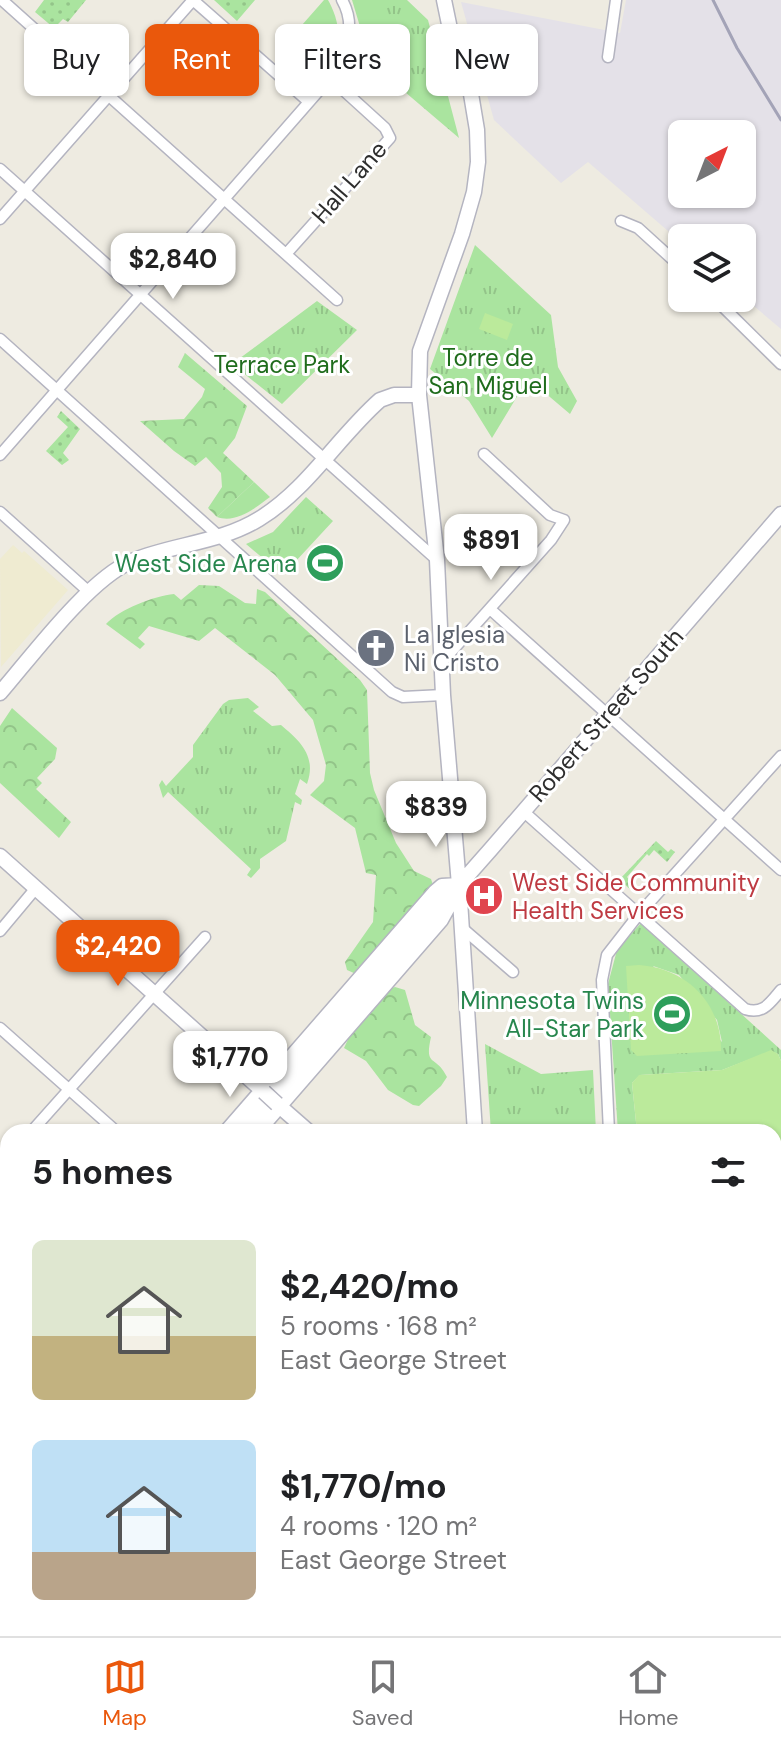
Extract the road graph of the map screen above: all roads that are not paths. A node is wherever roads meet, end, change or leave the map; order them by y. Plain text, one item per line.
1 (2, 0) edge
2 (193, 0) edge
3 (342, 0) edge
4 (444, 0) edge
5 (616, 0) edge
6 (29, 24) edge
7 (349, 24) edge
8 (608, 57) dead end
9 (129, 73) edge
10 (109, 96) joint
11 (314, 96) edge
12 (350, 96) edge
13 (309, 102) junction
14 (0, 169) edge
15 (25, 191) junction
16 (225, 199) junction
17 (0, 219) edge
18 (621, 221) dead end
19 (286, 254) junction
20 (668, 255) edge
21 (142, 296) junction
22 (337, 300) dead end
23 (728, 312) edge
24 (0, 339) edge
25 (781, 364) edge
26 (57, 391) junction
27 (419, 395) junction
28 (484, 454) dead end
29 (0, 455) edge
30 (323, 459) junction
31 (0, 512) edge
32 (779, 520) edge
33 (219, 537) junction
34 (437, 560) junction
35 (89, 592) junction
36 (490, 609) junction
37 (442, 662) junction
38 (2, 688) edge
39 (443, 695) junction
40 (607, 714) junction
41 (781, 756) edge
42 (523, 811) junction
43 (724, 819) junction
44 (0, 856) edge
45 (781, 870) edge
46 (459, 885) junction
47 (36, 888) junction
48 (639, 914) junction
49 (461, 927) junction
50 (0, 931) edge
51 (205, 937) dead end
52 (513, 972) dead end
53 (781, 990) edge
54 (153, 994) junction
55 (0, 1028) edge
56 (69, 1090) junction
57 (263, 1091) junction
58 (278, 1105) junction
59 (38, 1124) edge
60 (108, 1124) edge
61 (233, 1124) edge
62 (248, 1124) edge
63 (263, 1124) edge
64 (300, 1124) edge
65 (474, 1124) edge
66 (609, 1124) edge

1 - 6 street
2 - 9 street
2 - 13 street
3 - 7 street
4 - 27 main road
5 - 8 street
10 - 15 street
10 - 16 street
11 - 13 street
12 - 19 street, Hall Lane
13 - 16 street
14 - 15 street
15 - 17 street
15 - 21 street
16 - 19 street
16 - 21 street
18 - 20 street
19 - 22 street
21 - 26 street
21 - 30 street
23 - 25 street
24 - 26 street
26 - 29 street
26 - 33 street
27 - 30 main road
27 - 34 main road
28 - 36 street
30 - 33 main road
30 - 34 street
31 - 35 street
32 - 40 main road, Robert Street South
33 - 35 main road
33 - 39 street
34 - 37 main road
35 - 38 main road
36 - 37 street
36 - 40 street
37 - 39 main road
39 - 46 main road
40 - 42 main road, Robert Street South
40 - 43 street
41 - 43 street
42 - 46 main road, Robert Street South
42 - 48 street
43 - 45 street
43 - 48 street
44 - 47 main road
46 - 49 main road
46 - 57 main road
46 - 58 main road
46 - 62 main road, Robert Street South
47 - 50 street
47 - 54 main road
48 - 53 street
48 - 66 street
49 - 52 street
49 - 65 main road
51 - 54 street
54 - 56 street
54 - 57 main road
55 - 56 street
56 - 59 street
56 - 60 street
57 - 58 main road, bridge
57 - 61 main road
58 - 63 main road
58 - 64 main road

